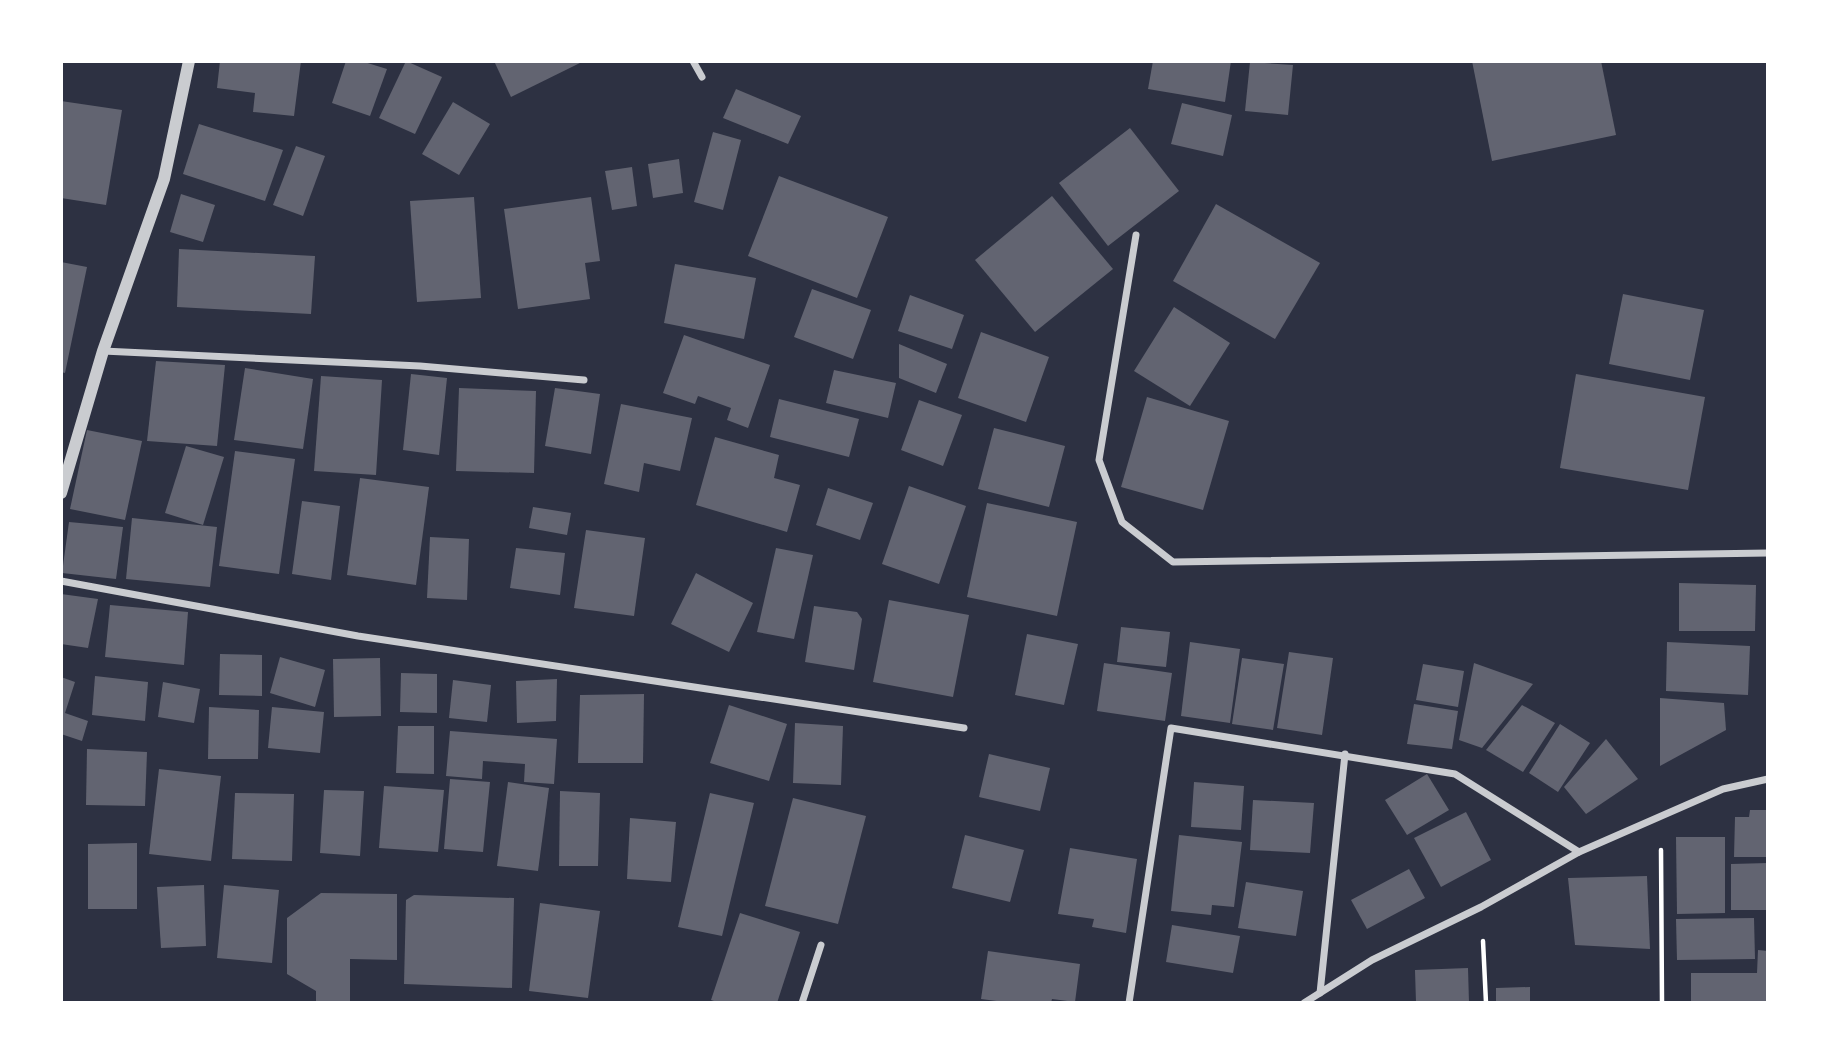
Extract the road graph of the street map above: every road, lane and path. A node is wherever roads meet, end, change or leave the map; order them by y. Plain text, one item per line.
1 (189, 61) edge
2 (693, 61) edge
3 (702, 77) dead end
4 (1136, 235) dead end
5 (103, 351) junction
6 (584, 380) dead end
7 (61, 493) edge
8 (1768, 553) edge
9 (61, 581) edge
10 (964, 728) dead end
11 (1345, 754) junction
12 (1768, 779) edge
13 (1660, 814) junction
14 (1580, 852) junction
15 (1481, 906) junction
16 (821, 946) dead end
17 (1320, 993) junction
18 (802, 1003) edge
19 (1129, 1003) edge
20 (1304, 1003) edge
21 (1486, 1003) edge
22 (1662, 1003) edge

1 - 5 street
2 - 3 street
4 - 8 street
5 - 6 street
5 - 7 street
9 - 10 street
11 - 14 street
11 - 17 street
11 - 19 street
12 - 13 street
13 - 14 street
13 - 22 path
14 - 15 street
15 - 17 street
15 - 21 path
16 - 18 street
17 - 20 street

